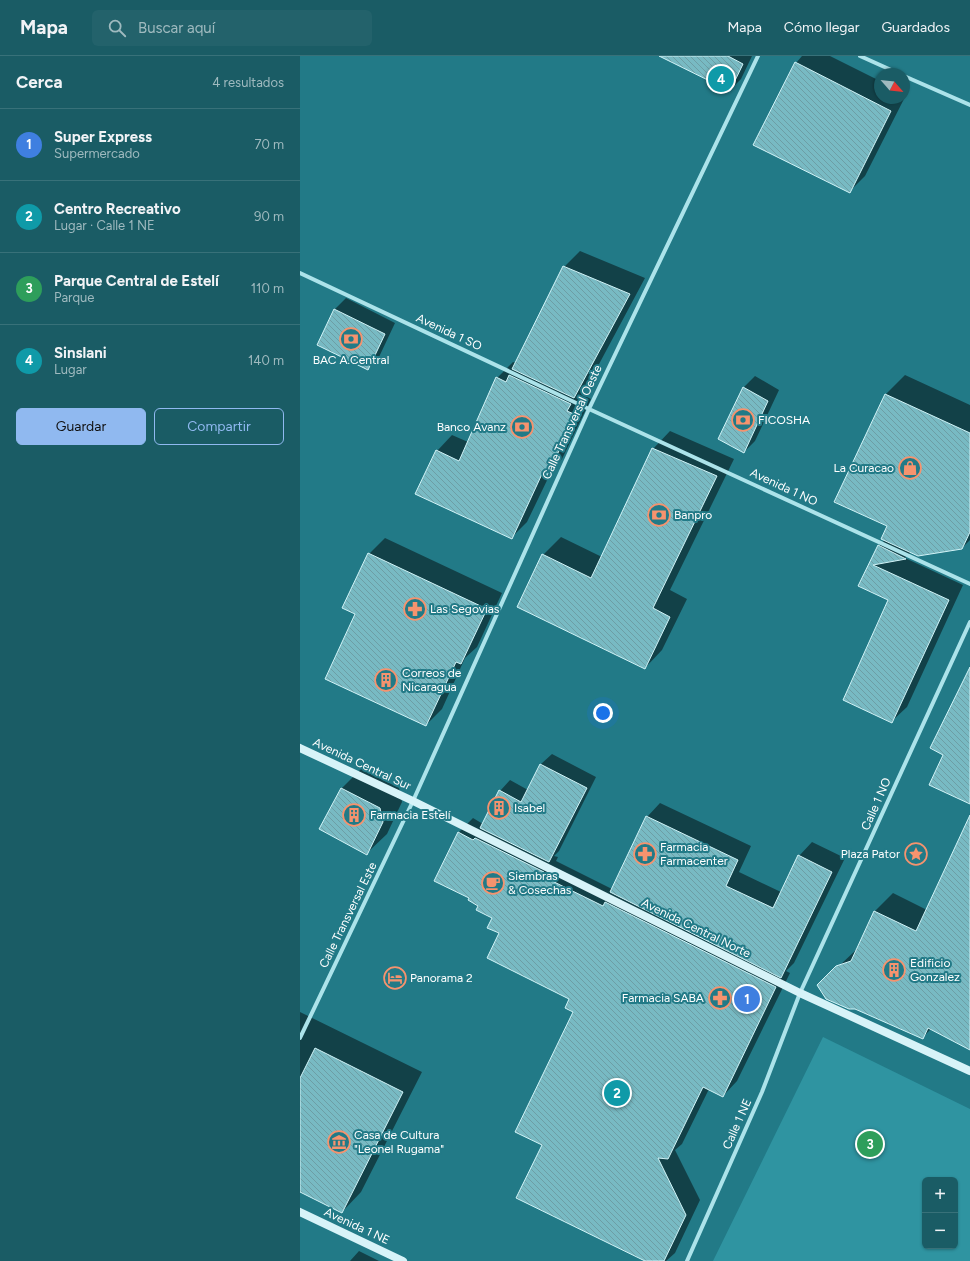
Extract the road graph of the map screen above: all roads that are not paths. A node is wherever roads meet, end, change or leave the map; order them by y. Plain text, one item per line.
1 (758, 56) edge
2 (860, 56) edge
3 (887, 68) edge
4 (910, 79) edge
5 (970, 105) edge
6 (300, 273) edge
7 (589, 409) junction
8 (970, 584) edge
9 (970, 622) edge
10 (300, 748) edge
11 (413, 801) junction
12 (800, 993) junction
13 (300, 1038) edge
14 (970, 1071) edge
15 (300, 1212) edge
16 (403, 1261) edge
17 (687, 1261) edge

1 - 7 street, Calle Transversal Oeste
2 - 3 street
4 - 5 street
6 - 7 street, Avenida 1 SO
7 - 8 street, Avenida 1 NO
7 - 11 street, Calle Transversal Oeste
9 - 12 street, Calle 1 NO
10 - 11 street, Avenida Central Sur
11 - 12 street, Avenida Central Norte
11 - 13 street, Calle Transversal Este
12 - 14 street, Avenida Central Norte
12 - 17 street, Calle 1 NE
15 - 16 street, Avenida 1 NE

